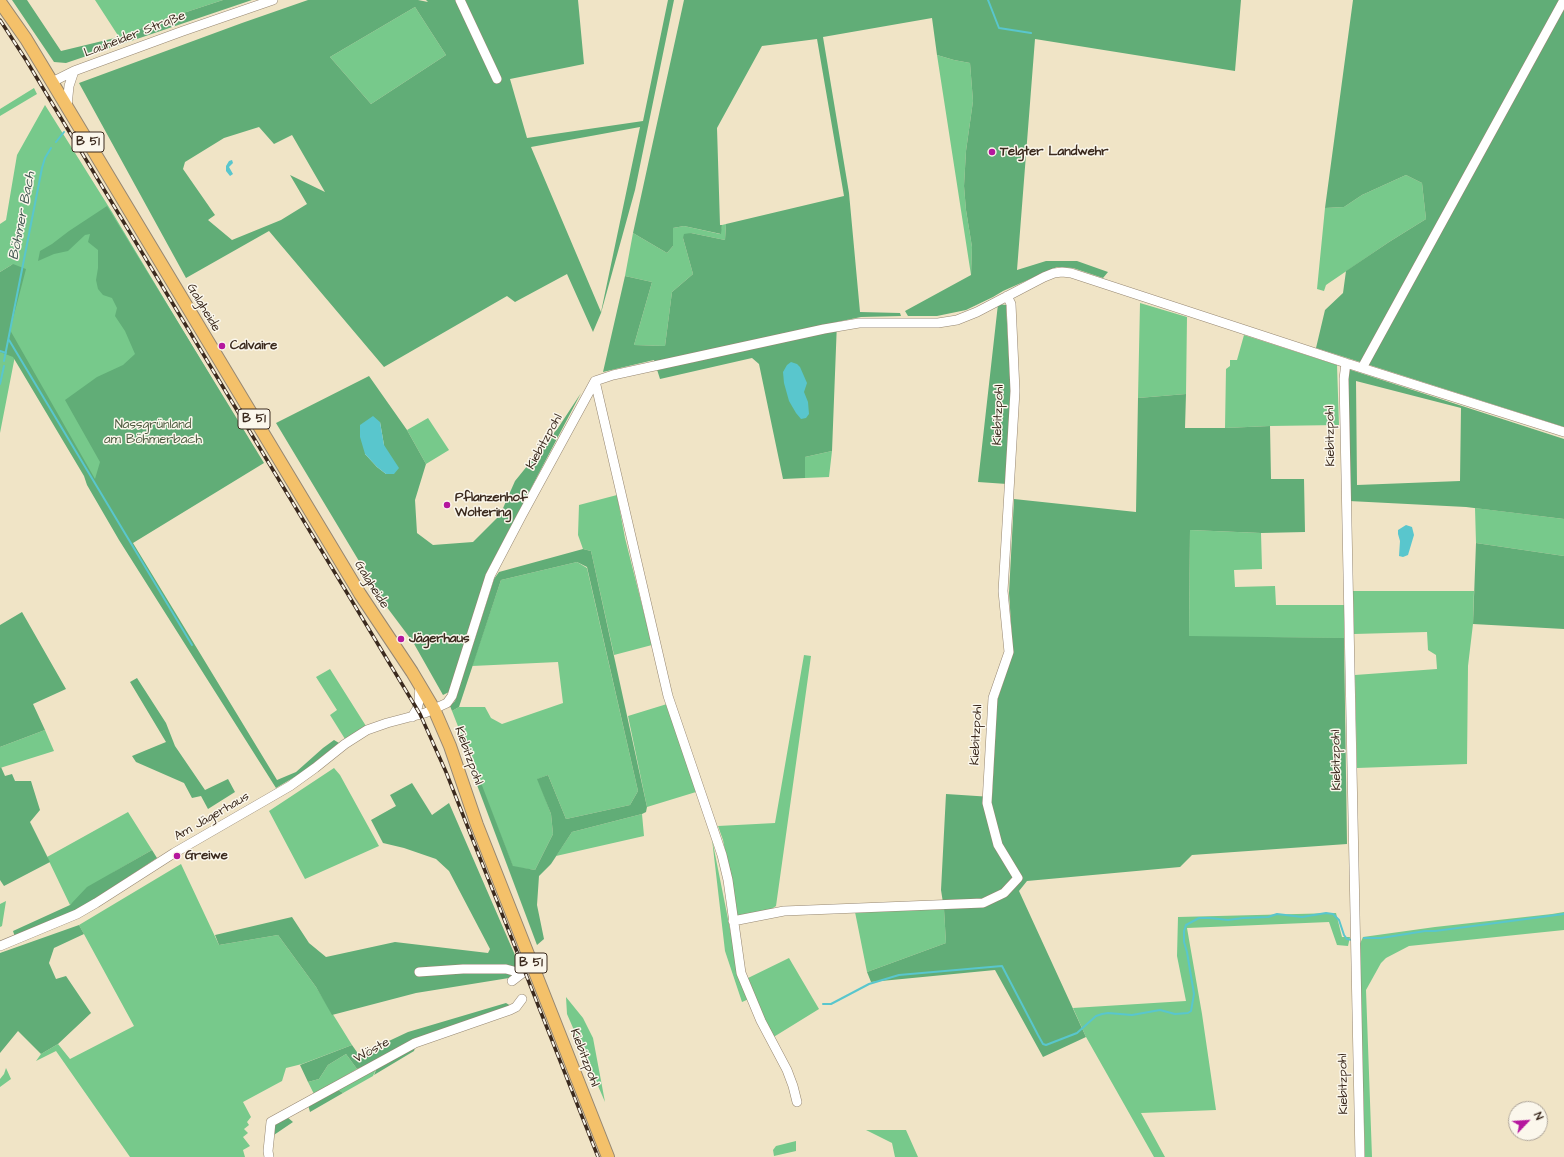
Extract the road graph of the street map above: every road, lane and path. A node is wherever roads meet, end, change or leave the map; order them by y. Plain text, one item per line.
1 (273, 0) edge
2 (460, 0) edge
3 (1564, 0) edge
4 (0, 3) edge
5 (74, 71) junction
6 (497, 79) dead end
7 (52, 82) junction
8 (67, 106) junction
9 (1007, 296) junction
10 (1346, 363) junction
11 (1362, 368) junction
12 (595, 381) junction
13 (1564, 432) edge
14 (420, 685) junction
15 (434, 709) junction
16 (412, 717) junction
17 (733, 921) junction
18 (0, 946) edge
19 (533, 967) junction
20 (419, 972) dead end
21 (521, 973) junction
22 (512, 981) dead end
23 (522, 999) dead end
24 (797, 1102) dead end
25 (269, 1157) edge
26 (608, 1157) edge
27 (1360, 1157) edge

1 - 5 street, Lauheider Straße
2 - 6 street
3 - 11 street
4 - 7 main road, Galgheide / B 51
5 - 7 street, Lauheider Straße
5 - 8 street
7 - 8 main road, Galgheide / B 51
8 - 14 main road, Galgheide / B 51
9 - 10 street
9 - 12 street
9 - 17 street, Kiebitzpohl
10 - 11 street
10 - 27 street, Kiebitzpohl
11 - 13 street
12 - 15 street, Kiebitzpohl
12 - 17 street
14 - 15 main road, Galgheide / B 51
14 - 16 street
15 - 16 street, Am Jägerhaus
15 - 19 main road, Kiebitzpohl / B 51
16 - 18 street, Am Jägerhaus
17 - 24 street
19 - 21 street
19 - 26 main road, Kiebitzpohl / B 51
20 - 21 street
21 - 22 street
23 - 25 street, Wöste

